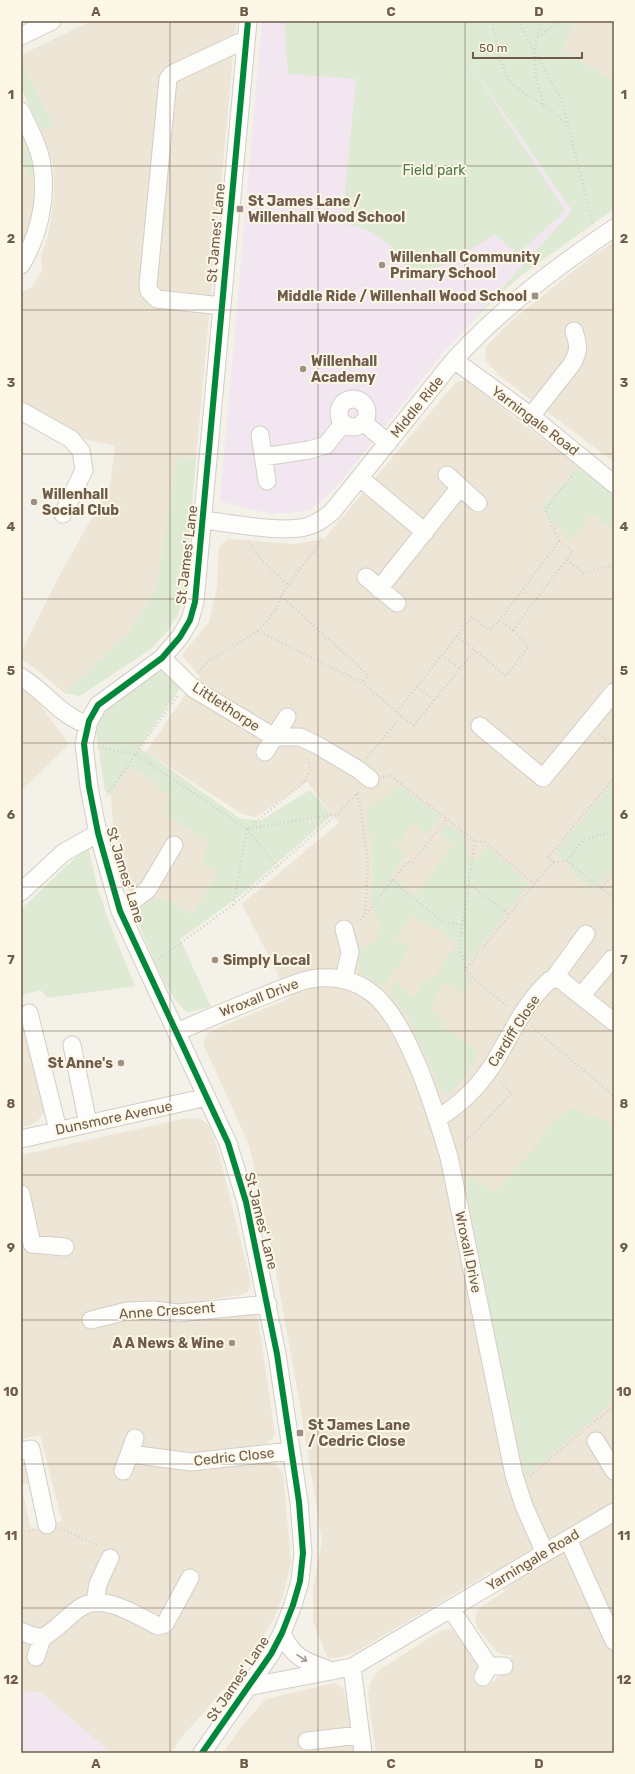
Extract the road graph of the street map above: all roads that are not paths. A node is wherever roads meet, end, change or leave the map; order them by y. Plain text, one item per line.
1 (52, 21) edge
2 (248, 21) edge
3 (21, 36) edge
4 (246, 40) junction
5 (21, 111) edge
6 (614, 228) edge
7 (21, 265) edge
8 (222, 306) junction
9 (574, 331) dead end
10 (454, 360) junction
11 (21, 411) edge
12 (531, 416) junction
13 (363, 422) junction
14 (343, 423) junction
15 (260, 435) dead end
16 (388, 443) junction
17 (263, 457) junction
18 (360, 478) junction
19 (267, 481) dead end
20 (614, 484) edge
21 (478, 503) dead end
22 (63, 514) dead end
23 (203, 520) junction
24 (425, 532) junction
25 (366, 577) dead end
26 (379, 589) junction
27 (398, 603) dead end
28 (162, 658) junction
29 (21, 677) edge
30 (614, 692) edge
31 (287, 717) dead end
32 (88, 725) junction
33 (480, 726) dead end
34 (274, 737) junction
35 (265, 752) dead end
36 (364, 775) road end
37 (98, 832) junction
38 (174, 845) dead end
39 (21, 892) edge
40 (120, 911) junction
41 (344, 929) road end
42 (586, 934) dead end
43 (612, 959) dead end
44 (554, 978) junction
45 (344, 979) junction
46 (581, 996) junction
47 (29, 1013) dead end
48 (613, 1020) edge
49 (177, 1032) junction
50 (72, 1045) dead end
51 (207, 1097) junction
52 (438, 1118) junction
53 (88, 1124) junction
54 (58, 1130) junction
55 (21, 1139) edge
56 (21, 1194) edge
57 (65, 1247) dead end
58 (268, 1304) junction
59 (92, 1320) dead end
60 (596, 1441) dead end
61 (21, 1451) edge
62 (291, 1451) junction
63 (123, 1471) dead end
64 (614, 1471) edge
65 (614, 1512) edge
66 (47, 1525) dead end
67 (568, 1539) junction
68 (545, 1553) junction
69 (110, 1558) dead end
70 (190, 1578) dead end
71 (95, 1602) junction
72 (451, 1609) junction
73 (21, 1630) edge
74 (282, 1633) junction
75 (42, 1638) junction
76 (614, 1641) edge
77 (36, 1657) dead end
78 (352, 1667) junction
79 (492, 1670) dead end
80 (333, 1671) junction
81 (247, 1687) junction
82 (360, 1735) junction
83 (307, 1741) dead end
84 (202, 1753) edge
85 (363, 1753) edge

1 - 3 street
2 - 4 street, St James' Lane
4 - 8 street, St James' Lane
4 - 8 street
5 - 7 street
6 - 10 street, Middle Ride
8 - 23 street, St James' Lane
9 - 12 street
10 - 12 street, Yarningale Road
10 - 16 street, Middle Ride
11 - 22 street
12 - 20 street, Yarningale Road
13 - 14 street
13 - 14 street
13 - 16 street
14 - 17 street
15 - 17 street
16 - 18 street, Middle Ride
17 - 19 street
18 - 23 street, Middle Ride
18 - 24 street
21 - 24 street
23 - 28 street, St James' Lane
24 - 26 street
25 - 26 street
26 - 27 street
28 - 32 street, St James' Lane
28 - 34 street, Littlethorpe
29 - 32 street
30 - 33 street
31 - 34 street, Littlethorpe
32 - 37 street, St James' Lane
34 - 35 street, Littlethorpe
34 - 36 street, Littlethorpe
37 - 39 street
37 - 40 street, St James' Lane
38 - 40 street, St James' Lane
40 - 49 street, St James' Lane
41 - 45 street
42 - 44 street, Cardiff Close
43 - 46 street
44 - 46 street
44 - 52 street, Cardiff Close
45 - 49 street, Wroxall Drive
45 - 52 street, Wroxall Drive
46 - 48 street
47 - 54 street
49 - 51 street, St James' Lane
50 - 53 street
51 - 53 street, Dunsmore Avenue
51 - 58 street, St James' Lane
52 - 68 street, Wroxall Drive
53 - 54 street, Dunsmore Avenue
54 - 55 street, Dunsmore Avenue
56 - 57 street
58 - 59 street, Anne Crescent
58 - 62 street, St James' Lane
60 - 64 street
61 - 66 street
62 - 63 street, Cedric Close
62 - 74 street, St James' Lane
65 - 67 street, Yarningale Road
67 - 68 street, Yarningale Road
67 - 76 street
68 - 72 street, Yarningale Road
69 - 71 street
70 - 71 street
71 - 75 street
72 - 78 street, Yarningale Road
72 - 79 street
73 - 75 street
74 -> 80 street
74 - 81 street, St James' Lane
75 - 77 street
78 - 80 street, Yarningale Road
78 - 82 street
80 - 81 street, Yarningale Road
81 - 84 street, St James' Lane
82 - 83 street
82 - 85 street

